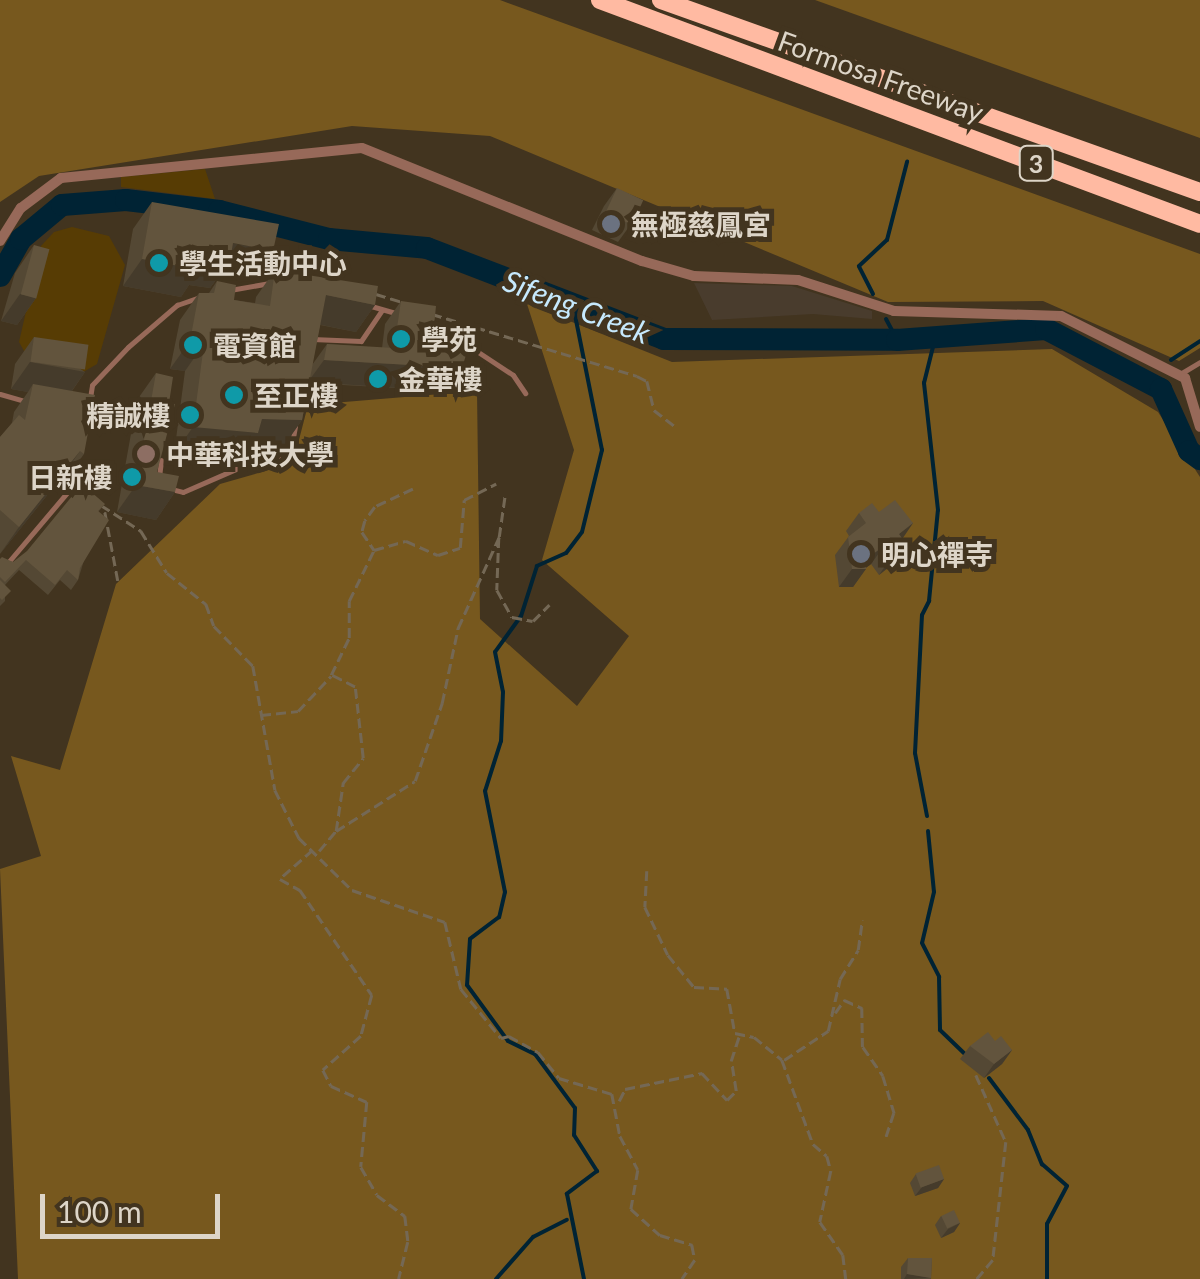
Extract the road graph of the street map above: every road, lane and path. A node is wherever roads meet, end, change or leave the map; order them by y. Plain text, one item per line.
1 (600, 0) edge
2 (661, 0) edge
3 (1200, 192) edge
4 (1200, 224) edge
5 (0, 241) edge
6 (280, 282) edge
7 (222, 291) edge
8 (374, 294) edge
9 (206, 295) edge
10 (364, 304) edge
11 (407, 304) edge
12 (421, 309) edge
13 (382, 310) junction
14 (409, 316) edge
15 (448, 334) edge
16 (306, 357) edge
17 (1200, 362) edge
18 (1180, 374) junction
19 (0, 394) edge
20 (525, 394) dead end
21 (35, 403) edge
22 (297, 412) edge
23 (86, 416) edge
24 (1200, 427) edge
25 (676, 428) dead end
26 (79, 451) edge
27 (160, 460) edge
28 (496, 484) dead end
29 (71, 486) junction
30 (414, 489) dead end
31 (504, 495) dead end
32 (104, 511) junction
33 (124, 524) junction
34 (123, 532) dead end
35 (500, 534) junction
36 (374, 550) junction
37 (0, 563) edge
38 (118, 581) dead end
39 (549, 604) dead end
40 (332, 675) junction
41 (261, 715) junction
42 (336, 831) junction
43 (316, 850) junction
44 (647, 871) dead end
45 (862, 920) dead end
46 (836, 1013) junction
47 (739, 1037) junction
48 (782, 1060) junction
49 (976, 1075) dead end
50 (618, 1103) junction
51 (886, 1138) dead end
52 (681, 1276) edge
53 (400, 1279) edge
54 (675, 1279) edge
55 (846, 1279) edge
56 (978, 1279) edge

1 - 4 highway, Formosa Freeway / 3
2 - 3 highway, Formosa Freeway / 3
5 - 18 street
6 - 7 lane
8 - 11 path
9 - 23 lane
10 - 13 lane
12 - 25 path
13 - 14 lane
13 - 16 lane
15 - 20 lane
17 - 18 lane
18 - 24 street
19 - 21 lane
22 - 27 lane
26 - 29 lane
28 - 36 path
29 - 32 path
29 - 37 lane
30 - 36 path
31 - 35 path
32 - 33 path
32 - 38 path
33 - 34 path
33 - 41 path
35 - 39 path
35 - 42 path
36 - 40 path
40 - 41 path
40 - 42 path
41 - 43 path
42 - 43 path
43 - 50 path
43 - 53 path
44 - 47 path
45 - 46 path
46 - 48 path
46 - 51 path
47 - 48 path
47 - 50 path
48 - 55 path
49 - 56 path
50 - 52 path
52 - 54 path

